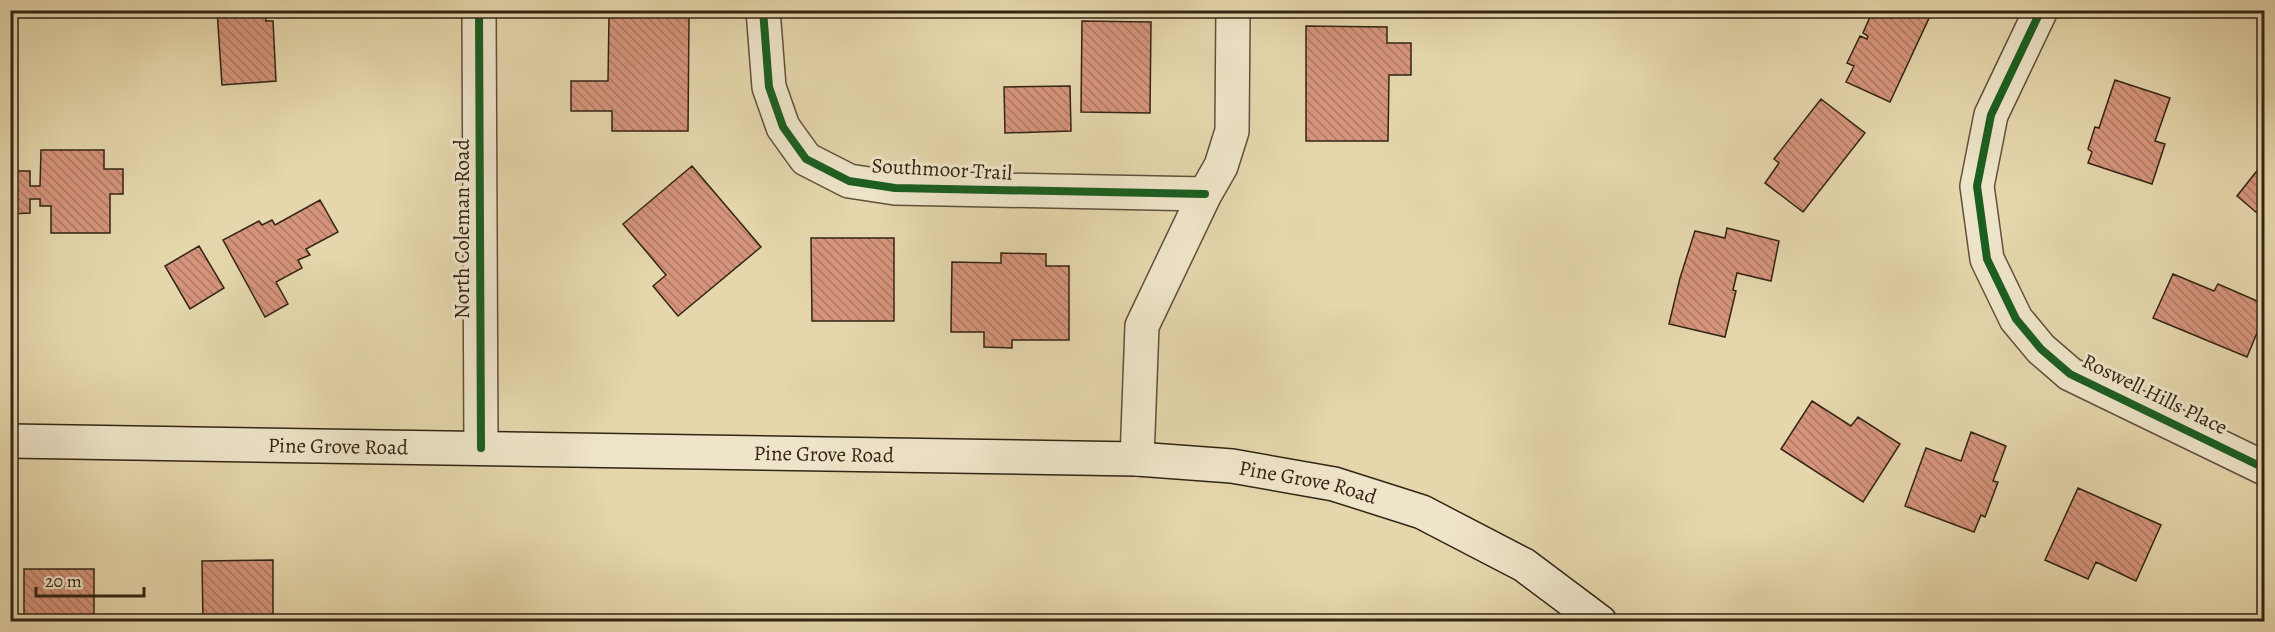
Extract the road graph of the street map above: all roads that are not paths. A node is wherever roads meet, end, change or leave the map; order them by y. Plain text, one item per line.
1 (478, 10) edge
2 (763, 10) edge
3 (1233, 10) edge
4 (2041, 10) edge
5 (1205, 194) junction
6 (10, 441) edge
7 (481, 448) junction
8 (1137, 459) junction
9 (2265, 468) edge
10 (1600, 621) edge

1 - 7 street, North Coleman Road
2 - 5 street, Southmoor Trail
3 - 5 street
4 - 9 street, Roswell Hills Place
5 - 8 street
6 - 7 street, Pine Grove Road
7 - 8 street, Pine Grove Road
8 - 10 street, Pine Grove Road

